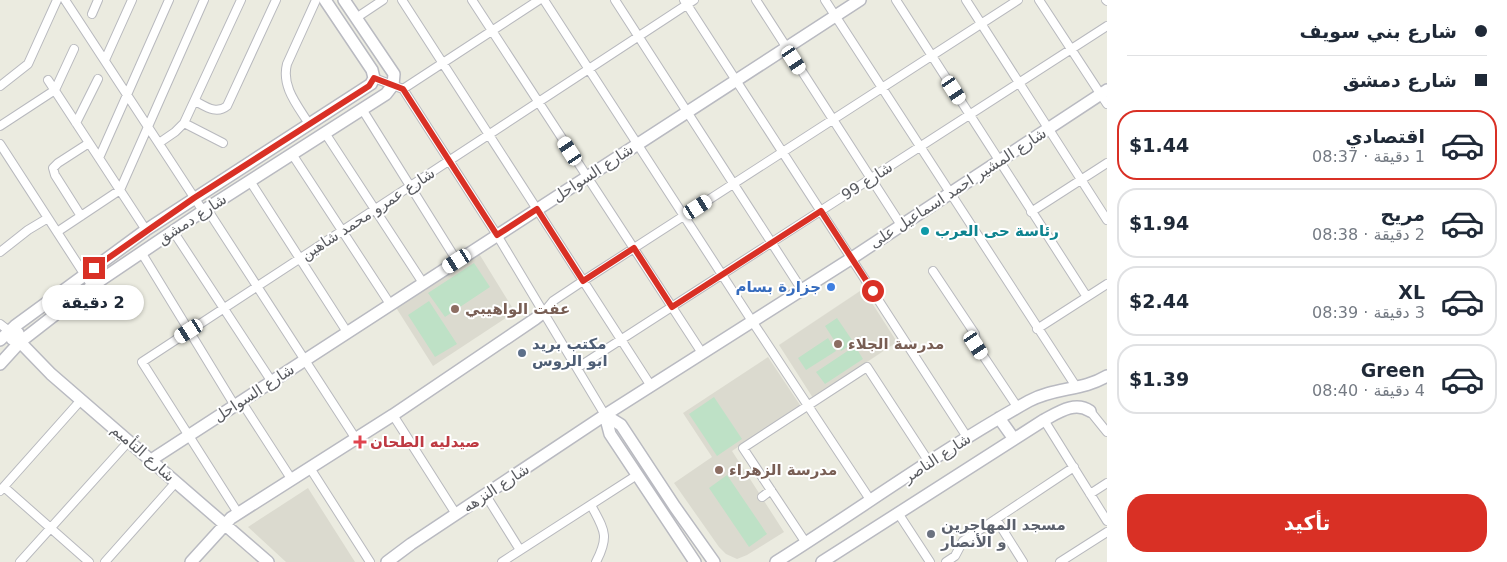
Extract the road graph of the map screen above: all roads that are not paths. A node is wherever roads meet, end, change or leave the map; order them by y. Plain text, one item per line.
1 (58, 0) edge
2 (65, 0) edge
3 (98, 0) edge
4 (132, 0) edge
5 (169, 0) edge
6 (204, 0) edge
7 (241, 0) edge
8 (276, 0) edge
9 (316, 0) edge
10 (325, 0) edge
11 (344, 0) edge
12 (383, 0) edge
13 (402, 0) edge
14 (472, 0) edge
15 (539, 0) edge
16 (544, 0) edge
17 (615, 0) edge
18 (756, 0) edge
19 (825, 0) edge
20 (860, 0) edge
21 (896, 0) edge
22 (966, 0) edge
23 (1018, 0) edge
24 (1040, 0) edge
25 (689, 2) edge
26 (92, 14) dead end
27 (835, 16) junction
28 (356, 18) junction
29 (981, 24) junction
30 (1107, 26) edge
31 (492, 30) junction
32 (638, 37) junction
33 (74, 48) dead end
34 (787, 48) junction
35 (1071, 49) junction
36 (932, 56) junction
37 (105, 60) junction
38 (442, 63) junction
39 (589, 69) junction
40 (374, 78) junction
41 (98, 79) dead end
42 (48, 80) dead end
43 (736, 80) junction
44 (1019, 82) junction
45 (0, 86) edge
46 (398, 87) junction
47 (882, 88) junction
48 (55, 90) junction
49 (127, 94) junction
50 (1105, 96) edge
51 (195, 102) junction
52 (539, 102) junction
53 (362, 109) junction
54 (687, 112) junction
55 (970, 115) junction
56 (833, 119) junction
57 (76, 123) junction
58 (184, 123) junction
59 (309, 124) junction
60 (0, 126) edge
61 (148, 126) junction
62 (1049, 128) junction
63 (325, 133) junction
64 (489, 135) junction
65 (89, 143) junction
66 (223, 143) dead end
67 (0, 144) edge
68 (159, 144) junction
69 (637, 144) junction
70 (920, 147) junction
71 (783, 152) junction
72 (292, 154) junction
73 (99, 158) junction
74 (999, 160) junction
75 (449, 161) junction
76 (1107, 164) edge
77 (587, 177) junction
78 (871, 178) junction
79 (1082, 180) junction
80 (250, 181) junction
81 (734, 184) junction
82 (410, 186) junction
83 (120, 190) junction
84 (949, 193) junction
85 (194, 198) junction
86 (537, 209) junction
87 (205, 210) junction
88 (375, 210) junction
89 (821, 211) junction
90 (1032, 212) junction
91 (81, 216) junction
92 (684, 216) junction
93 (48, 218) junction
94 (1107, 220) edge
95 (901, 225) junction
96 (146, 230) junction
97 (173, 231) junction
98 (342, 231) junction
99 (57, 232) junction
100 (497, 235) junction
101 (772, 242) junction
102 (634, 248) junction
103 (0, 252) edge
104 (141, 252) junction
105 (852, 258) junction
106 (300, 259) junction
107 (457, 261) junction
108 (933, 270) dead end
109 (84, 274) junction
110 (722, 275) junction
111 (583, 281) junction
112 (424, 283) junction
113 (1107, 284) edge
114 (92, 286) junction
115 (257, 287) junction
116 (802, 290) junction
117 (1086, 297) junction
118 (390, 304) junction
119 (672, 307) junction
120 (224, 308) junction
121 (544, 312) junction
122 (752, 321) junction
123 (4, 327) edge
124 (1037, 329) junction
125 (189, 331) junction
126 (347, 332) junction
127 (0, 340) edge
128 (621, 340) junction
129 (20, 342) junction
130 (702, 353) junction
131 (305, 360) junction
132 (0, 364) edge
133 (577, 368) junction
134 (1107, 376) edge
135 (272, 382) junction
136 (651, 386) junction
137 (1077, 388) junction
138 (81, 400) junction
139 (238, 403) junction
140 (808, 405) junction
141 (1018, 408) junction
142 (1090, 410) joint
143 (393, 415) junction
144 (605, 415) junction
145 (999, 418) junction
146 (1044, 420) junction
147 (1107, 432) edge
148 (189, 435) junction
149 (967, 437) junction
150 (356, 439) junction
151 (1014, 439) junction
152 (129, 441) junction
153 (150, 460) junction
154 (929, 462) junction
155 (1074, 467) junction
156 (310, 468) junction
157 (637, 474) junction
158 (292, 480) junction
159 (176, 482) junction
160 (1107, 483) edge
161 (2, 489) edge
162 (771, 490) junction
163 (486, 494) junction
164 (1090, 494) junction
165 (762, 497) dead end
166 (871, 501) junction
167 (591, 505) junction
168 (898, 513) junction
169 (238, 514) junction
170 (456, 514) junction
171 (996, 519) junction
172 (1107, 521) edge
173 (225, 524) junction
174 (50, 528) junction
175 (1107, 532) edge
176 (806, 543) junction
177 (703, 548) junction
178 (520, 550) junction
179 (693, 559) edge
180 (20, 562) edge
181 (89, 562) edge
182 (105, 562) edge
183 (191, 562) edge
184 (268, 562) edge
185 (370, 562) edge
186 (387, 562) edge
187 (502, 562) edge
188 (596, 562) edge
189 (714, 562) edge
190 (776, 562) edge
191 (822, 562) edge
192 (930, 562) edge
193 (946, 562) edge
194 (1023, 562) edge
195 (1060, 562) edge

1 - 45 street
2 - 37 street
3 - 26 street
4 - 37 street
5 - 49 street
6 - 61 street
7 - 51 street
8 - 51 street
9 - 59 street
10 - 40 street
11 - 28 street
12 - 28 street
13 - 38 street
14 - 31 street
15 - 31 street
16 - 39 street
17 - 32 street
18 - 34 street
19 - 27 street
20 - 27 street, شارع السواحل
21 - 36 street
22 - 29 street
23 - 29 street
24 - 35 street
25 - 32 street, شارع عمرو محمد شاهين
25 - 43 street
27 - 34 street, شارع السواحل
27 - 47 street
28 - 46 street
29 - 36 street
29 - 44 street
30 - 35 street, شارع 99
31 - 38 street
31 - 52 street
32 - 39 street, شارع عمرو محمد شاهين
32 - 54 street
33 - 48 street
34 - 43 street, شارع السواحل
34 - 56 street
35 - 44 street, شارع 99
35 - 50 street
36 - 47 street
36 - 55 street
37 - 49 street
38 - 46 street
38 - 64 street
39 - 52 street, شارع عمرو محمد شاهين
39 - 69 street
40 - 46 street
40 - 59 street, شارع دمشق
41 - 57 street
42 - 48 street
43 - 54 street, شارع السواحل
43 - 71 street
44 - 55 street, شارع 99
44 - 62 street
46 - 53 street, شارع دمشق
46 - 75 street
47 - 56 street
47 - 70 street
48 - 57 street
48 - 60 street
49 - 61 street
49 - 73 street
50 - 62 street, شارع المشير احمد اسماعيل على
51 - 58 street
52 - 64 street, شارع عمرو محمد شاهين
52 - 77 street
53 - 63 street, شارع دمشق
53 - 82 street
54 - 69 street, شارع السواحل
54 - 81 street
55 - 70 street, شارع 99
55 - 74 street
56 - 71 street
56 - 78 street
57 - 65 street
58 - 66 street
58 - 68 street
59 - 85 street, شارع دمشق
61 - 68 street
61 - 83 street
62 - 74 street, شارع المشير احمد اسماعيل على
62 - 79 street
63 - 72 street, شارع دمشق
63 - 88 street
64 - 75 street, شارع عمرو محمد شاهين
64 - 86 street
65 - 73 street
65 - 91 street
67 - 93 street
68 - 85 street
69 - 77 street, شارع السواحل
69 - 92 street
70 - 78 street, شارع 99
70 - 84 street
71 - 81 street
71 - 89 street
72 - 80 street, شارع دمشق
72 - 98 street
73 - 83 street
74 - 84 street, شارع المشير احمد اسماعيل على
74 - 90 street
75 - 82 street, شارع عمرو محمد شاهين
75 - 100 street
76 - 79 street
77 - 86 street, شارع السواحل
77 - 102 street
78 - 89 street, شارع 99
78 - 95 street
79 - 90 street
79 - 94 street
80 - 87 street, شارع دمشق
80 - 106 street
81 - 92 street
81 - 101 street
82 - 88 street, شارع عمرو محمد شاهين
82 - 107 street
83 - 91 street
83 - 96 street
84 - 95 street, شارع المشير احمد اسماعيل على
84 - 124 street
85 - 87 street
85 - 96 street, شارع دمشق
86 - 100 street, شارع السواحل
86 - 111 street
87 - 97 street, شارع دمشق
87 - 115 street
88 - 98 street, شارع عمرو محمد شاهين
88 - 112 street
89 - 101 street, شارع 99
89 - 105 street
90 - 117 street
91 - 99 street
92 - 102 street
92 - 110 street
93 - 99 street
93 - 103 street
95 - 105 street, شارع المشير احمد اسماعيل على
96 - 109 street, شارع دمشق
97 - 104 street, شارع دمشق
97 - 120 street
98 - 106 street, شارع عمرو محمد شاهين
98 - 118 street
99 - 109 street
100 - 107 street, شارع السواحل
100 - 121 street
101 - 110 street, شارع 99
101 - 116 street
102 - 111 street
102 - 119 street
104 - 114 street, شارع دمشق
104 - 125 street
105 - 116 street, شارع المشير احمد اسماعيل على
105 - 149 street
106 - 115 street, شارع عمرو محمد شاهين
106 - 126 street
107 - 112 street, شارع السواحل
108 - 141 street
109 - 114 street
109 - 123 street, شارع دمشق
110 - 119 street, شارع 99
110 - 122 street
111 - 121 street
111 - 128 street
112 - 118 street, شارع السواحل
113 - 117 street
114 - 129 street, شارع دمشق
115 - 120 street, شارع عمرو محمد شاهين
115 - 131 street
116 - 122 street, شارع المشير احمد اسماعيل على
117 - 124 street
118 - 126 street, شارع السواحل
119 - 128 street, شارع 99
119 - 130 street
120 - 125 street, شارع عمرو محمد شاهين
120 - 135 street
121 - 133 street
121 - 143 street
122 - 130 street, شارع المشير احمد اسماعيل على
122 - 140 street
123 - 127 street, شارع دمشق
123 - 129 street, شارع التأميم
124 - 137 street
125 - 139 street
125 - 148 street, شارع عمرو محمد شاهين
126 - 131 street, شارع السواحل
128 - 133 street, شارع 99
128 - 136 street
129 - 132 street, شارع دمشق
129 - 138 street, شارع التأميم
130 - 136 street, شارع المشير احمد اسماعيل على
131 - 135 street, شارع السواحل
131 - 150 street
133 - 144 street
134 - 137 street, شارع الناصر
135 - 139 street, شارع السواحل
136 - 144 street, شارع المشير احمد اسماعيل على
137 - 141 street, شارع الناصر
138 - 152 street, شارع التأميم
138 - 161 street
139 - 148 street, شارع السواحل
139 - 158 street
140 - 154 street
140 - 162 street
140 - 166 street
141 - 145 street, شارع الناصر
142 - 146 street, شارع الناصر
142 - 147 street
143 - 150 street
143 - 170 street
144 - 157 street
144 - 163 street, شارع النزهه
144 - 177 street
145 - 149 street, شارع الناصر
145 - 151 street
146 - 151 street, شارع الناصر
146 - 155 street
148 - 153 street, شارع السواحل
148 - 169 street
149 - 154 street, شارع الناصر
150 - 156 street
151 - 168 street, شارع الناصر
152 - 153 street, شارع التأميم
152 - 174 street
153 - 159 street, شارع التأميم
154 - 166 street, شارع الناصر
155 - 164 street
155 - 171 street
156 - 158 street
156 - 185 street
157 - 167 street
157 - 179 street
158 - 169 street
159 - 173 street, شارع التأميم
159 - 182 street
160 - 164 street
161 - 174 street
162 - 165 street
162 - 176 street
163 - 170 street, شارع النزهه
163 - 178 street
164 - 172 street
166 - 176 street, شارع الناصر
167 - 178 street
167 - 188 street
168 - 191 street, شارع الناصر
168 - 192 street
169 - 173 street
170 - 186 street, شارع النزهه
171 - 193 street
171 - 194 street
173 - 183 street
173 - 184 street, شارع التأميم
174 - 180 street
174 - 181 street
175 - 195 street
176 - 190 street, شارع الناصر
177 - 179 street
177 - 189 street
178 - 187 street

